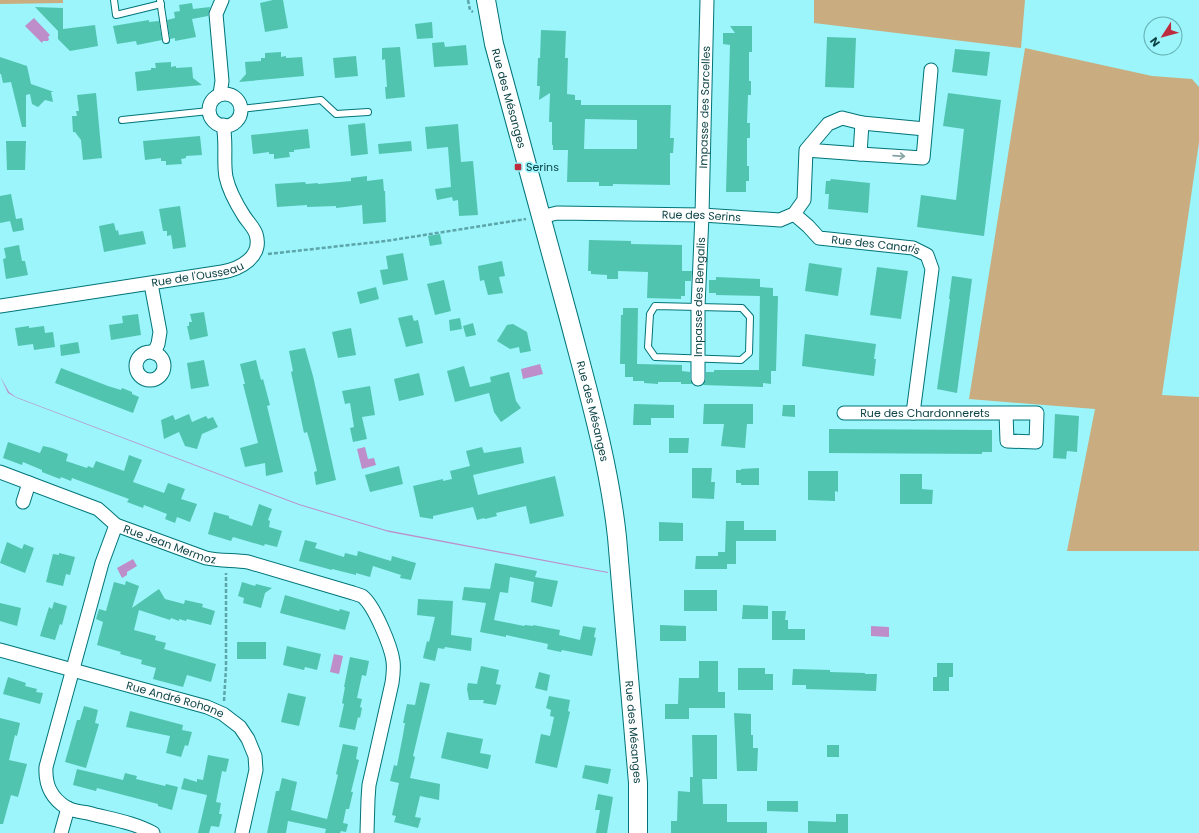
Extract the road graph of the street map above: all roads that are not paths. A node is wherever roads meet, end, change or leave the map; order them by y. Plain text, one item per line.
1 (114, 0) edge
2 (222, 0) edge
3 (486, 0) edge
4 (707, 0) edge
5 (160, 2) edge
6 (166, 40) dead end
7 (931, 70) dead end
8 (220, 94) junction
9 (241, 109) junction
10 (209, 111) junction
11 (368, 112) dead end
12 (122, 120) dead end
13 (862, 123) junction
14 (223, 125) junction
15 (925, 129) junction
16 (806, 150) junction
17 (860, 154) junction
18 (794, 214) junction
19 (702, 215) junction
20 (541, 217) junction
21 (151, 284) junction
22 (0, 306) edge
23 (698, 307) junction
24 (154, 353) dead end
25 (698, 358) junction
26 (698, 379) dead end
27 (844, 413) dead end
28 (913, 413) junction
29 (1006, 413) dead end
30 (0, 472) edge
31 (29, 483) junction
32 (22, 502) dead end
33 (116, 525) junction
34 (0, 650) edge
35 (73, 670) junction
36 (68, 808) junction
37 (62, 833) edge
38 (153, 833) edge
39 (242, 833) edge
40 (367, 833) edge
41 (638, 833) edge

1 - 5 lane
2 - 8 street
3 - 20 main road, Rue des Mésanges
4 - 19 street, Impasse des Sarcelles
5 - 6 lane
7 - 15 street
8 - 9 street
8 - 10 street
9 - 11 lane
9 - 14 street
10 - 12 lane
10 - 14 street
13 - 15 street
13 - 16 street
13 - 17 street
14 - 21 street, Rue de l'Ousseau
17 -> 15 street
16 - 17 street
16 - 18 street
18 - 19 street, Rue des Serins
18 - 28 street, Rue des Canaris
19 - 20 street, Rue des Serins
19 - 23 street, Impasse des Bengalis
20 - 41 main road, Rue des Mésanges
21 - 22 street, Rue de l'Ousseau
21 - 24 street
23 - 25 street, Impasse des Bengalis
23 - 25 lane
23 - 25 lane
25 - 26 street, Impasse des Bengalis
27 - 28 street, Rue des Chardonnerets
28 - 29 street, Rue des Chardonnerets
30 - 31 street
31 - 32 street
31 - 33 street
33 - 35 street, Rue Jean Mermoz
33 - 40 street, Rue Jean Mermoz
34 - 35 street, Rue André Rohane
35 - 36 street, Rue Jean Mermoz
35 - 39 street, Rue André Rohane
36 - 37 street
36 - 38 street, Rue Jean Mermoz

